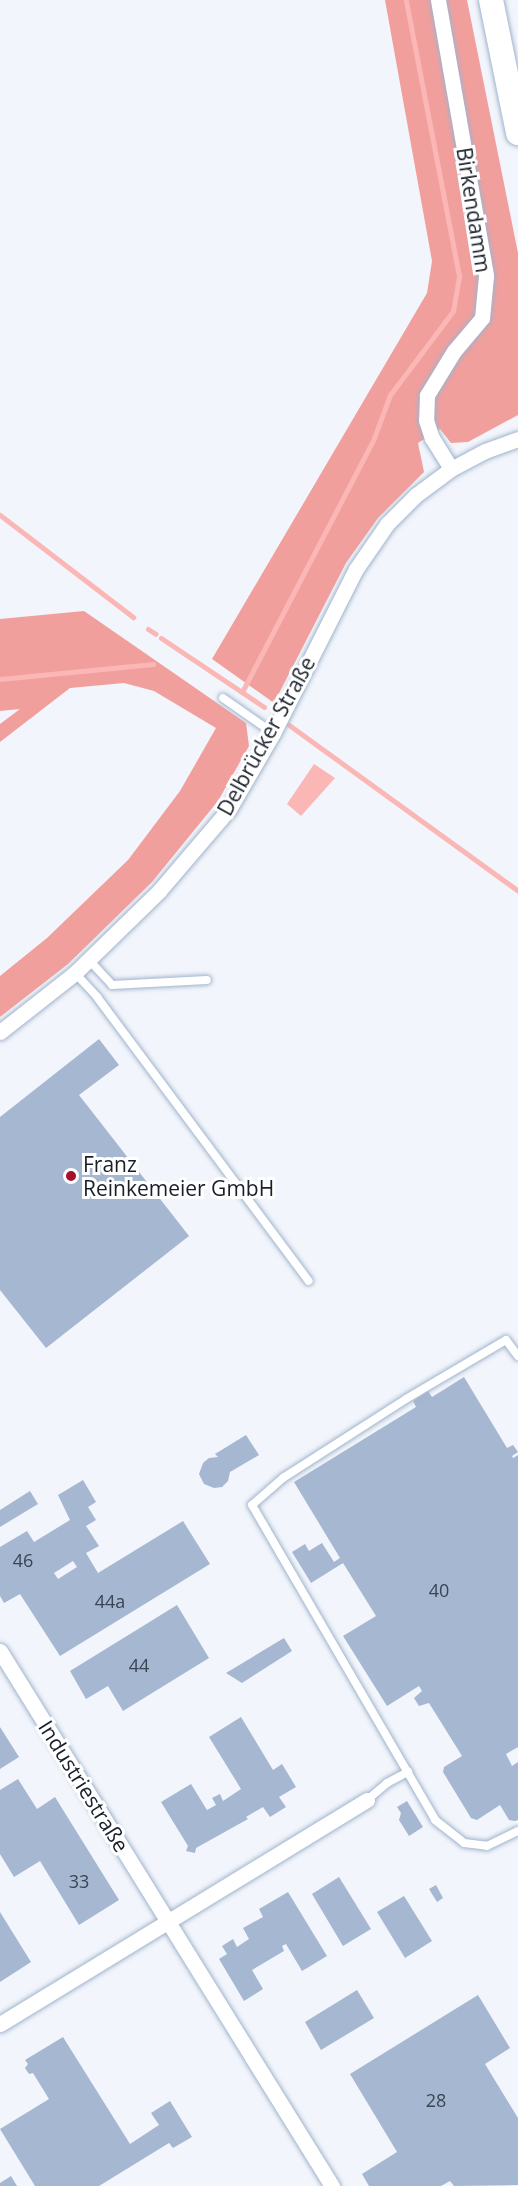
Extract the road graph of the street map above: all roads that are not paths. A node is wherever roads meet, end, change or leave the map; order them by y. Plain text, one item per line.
1 (438, 0) edge
2 (491, 0) edge
3 (518, 133) edge
4 (518, 440) edge
5 (451, 469) junction
6 (223, 698) dead end
7 (273, 733) junction
8 (89, 960) junction
9 (75, 973) junction
10 (207, 981) dead end
11 (0, 1032) edge
12 (309, 1281) dead end
13 (518, 1356) edge
14 (0, 1651) edge
15 (408, 1773) junction
16 (367, 1800) joint
17 (518, 1831) edge
18 (168, 1922) junction
19 (0, 2024) edge
20 (332, 2186) edge

1 - 5 street, Birkendamm
2 - 3 main road
4 - 5 street, Delbrücker Straße
5 - 7 street, Delbrücker Straße
6 - 7 lane
7 - 8 street, Delbrücker Straße
8 - 9 street, Delbrücker Straße
8 - 10 lane
9 - 11 street, Delbrücker Straße
9 - 12 lane
13 - 15 lane
14 - 18 street, Industriestraße
15 - 16 lane
15 - 17 lane
16 - 18 street
18 - 19 street
18 - 20 street, Industriestraße

